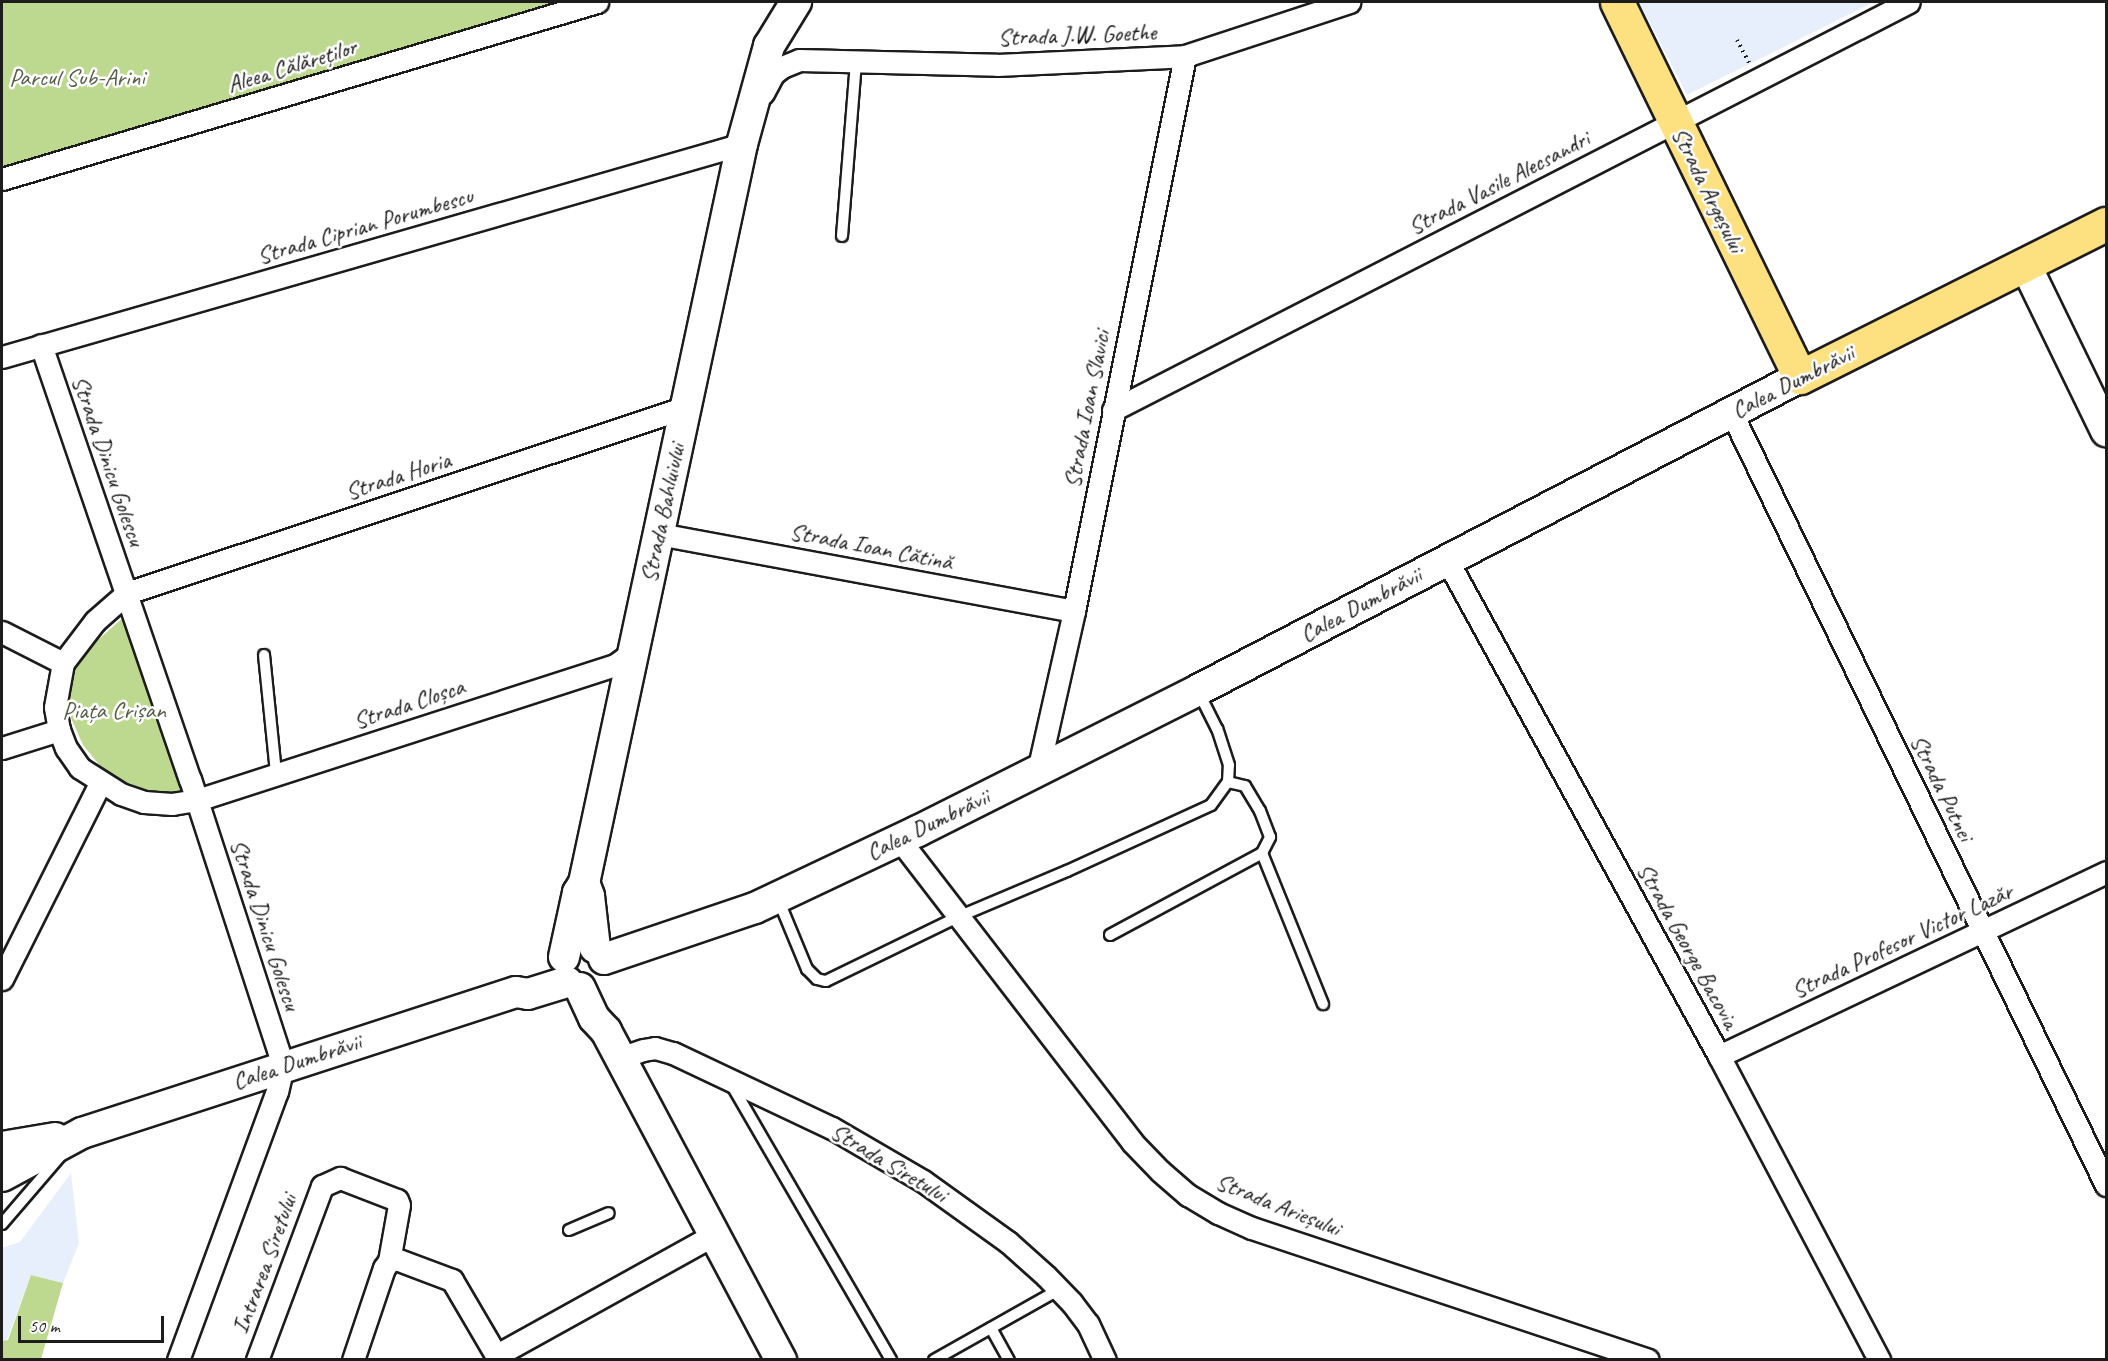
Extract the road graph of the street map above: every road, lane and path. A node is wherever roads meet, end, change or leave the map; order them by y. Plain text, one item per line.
1 (597, 2) edge
2 (1349, 2) edge
3 (1617, 2) edge
4 (1909, 2) edge
5 (790, 10) edge
6 (1737, 40) dead end
7 (1185, 56) junction
8 (799, 60) junction
9 (856, 61) junction
10 (1749, 64) dead end
11 (1675, 121) junction
12 (742, 144) junction
13 (2, 180) edge
14 (2106, 224) edge
15 (842, 236) dead end
16 (2025, 264) junction
17 (41, 345) junction
18 (2, 357) edge
19 (1800, 377) junction
20 (686, 407) junction
21 (1113, 410) junction
22 (1732, 414) junction
23 (2106, 431) edge
24 (659, 534) junction
25 (1447, 560) junction
26 (127, 593) junction
27 (1074, 611) junction
28 (2, 632) edge
29 (633, 652) junction
30 (264, 655) dead end
31 (63, 663) junction
32 (1198, 690) junction
33 (59, 730) junction
34 (2, 748) edge
35 (1038, 771) junction
36 (276, 773) junction
37 (1228, 782) junction
38 (100, 783) junction
39 (197, 800) junction
40 (899, 839) junction
41 (1262, 853) junction
42 (2106, 872) edge
43 (778, 899) junction
44 (958, 917) junction
45 (1983, 931) junction
46 (1110, 935) dead end
47 (581, 969) junction
48 (2, 979) edge
49 (1323, 1004) dead end
50 (1719, 1056) junction
51 (620, 1059) junction
52 (283, 1066) junction
53 (727, 1077) junction
54 (79, 1134) junction
55 (2, 1147) edge
56 (2, 1176) edge
57 (2106, 1185) edge
58 (609, 1213) dead end
59 (2, 1224) edge
60 (569, 1230) dead end
61 (715, 1234) junction
62 (389, 1261) junction
63 (1060, 1289) junction
64 (991, 1328) junction
65 (498, 1357) edge
66 (178, 1359) edge
67 (257, 1359) edge
68 (353, 1359) edge
69 (781, 1359) edge
70 (891, 1359) edge
71 (934, 1359) edge
72 (1009, 1359) edge
73 (1105, 1359) edge
74 (1648, 1359) edge
75 (1879, 1359) edge

1 - 13 street, Aleea Călăreților
2 - 7 street, Strada J.W. Goethe
3 - 11 main road, Strada Argeșului
4 - 11 street, Strada Vasile Alecsandri
5 - 8 street
5 - 12 main road, Strada Bahluiului
6 - 10 path
7 - 9 street, Strada J.W. Goethe
7 - 21 street, Strada Ioan Slavici
8 - 9 street, Strada J.W. Goethe
8 - 12 street, Strada J.W. Goethe
9 - 15 lane
11 - 19 main road, Strada Argeșului
11 - 21 street, Strada Vasile Alecsandri
12 - 17 street, Strada Ciprian Porumbescu
12 - 20 main road, Strada Bahluiului
14 - 16 main road, Calea Dumbrăvii
16 - 19 main road, Calea Dumbrăvii
16 - 23 main road
17 - 18 street, Strada Ciprian Porumbescu
17 - 26 street, Strada Dinicu Golescu
19 - 22 main road, Calea Dumbrăvii
20 - 24 main road, Strada Bahluiului
20 - 26 street, Strada Horia
21 - 27 street, Strada Ioan Slavici
22 - 25 main road, Calea Dumbrăvii
22 - 45 street, Strada Putnei
24 - 27 street, Strada Ioan Cătină
24 - 29 main road, Strada Bahluiului
25 - 32 main road, Calea Dumbrăvii
25 - 50 street, Strada George Bacovia
26 - 31 street
26 - 39 street
27 - 35 street, Strada Ioan Slavici
28 - 31 street
29 - 36 street, Strada Cloșca
29 - 47 main road, Strada Bahluiului
30 - 36 lane
31 - 33 street
32 - 35 main road, Calea Dumbrăvii
32 - 37 lane
33 - 34 street
33 - 38 street
35 - 40 main road, Calea Dumbrăvii
36 - 39 street, Strada Cloșca
37 - 41 lane
37 - 44 lane
38 - 39 street
38 - 48 street
39 - 52 street, Strada Dinicu Golescu
40 - 43 main road, Calea Dumbrăvii
40 - 44 street, Strada Arieșului
41 - 46 lane
41 - 49 lane
42 - 45 street, Strada Profesor Victor Lazăr
43 - 44 lane
43 - 47 main road, Calea Dumbrăvii
44 - 74 street, Strada Arieșului
45 - 50 street, Strada Profesor Victor Lazăr
45 - 57 street, Strada Putnei
47 - 51 main road
47 - 52 main road, Calea Dumbrăvii
50 - 75 street, Strada George Bacovia
51 - 53 street, Strada Siretului
51 - 61 main road
52 - 54 main road, Calea Dumbrăvii
52 - 66 street
53 - 63 street, Strada Siretului
53 - 70 lane
54 - 55 main road, Calea Dumbrăvii
54 - 56 main road, Calea Dumbrăvii
54 - 59 lane
58 - 60 lane
61 - 65 street
61 - 69 main road
62 - 65 street
62 - 67 street, Intrarea Siretului
62 - 68 street, Intrarea Siretului
63 - 64 lane
63 - 73 street, Strada Siretului
64 - 71 lane
64 - 72 lane

